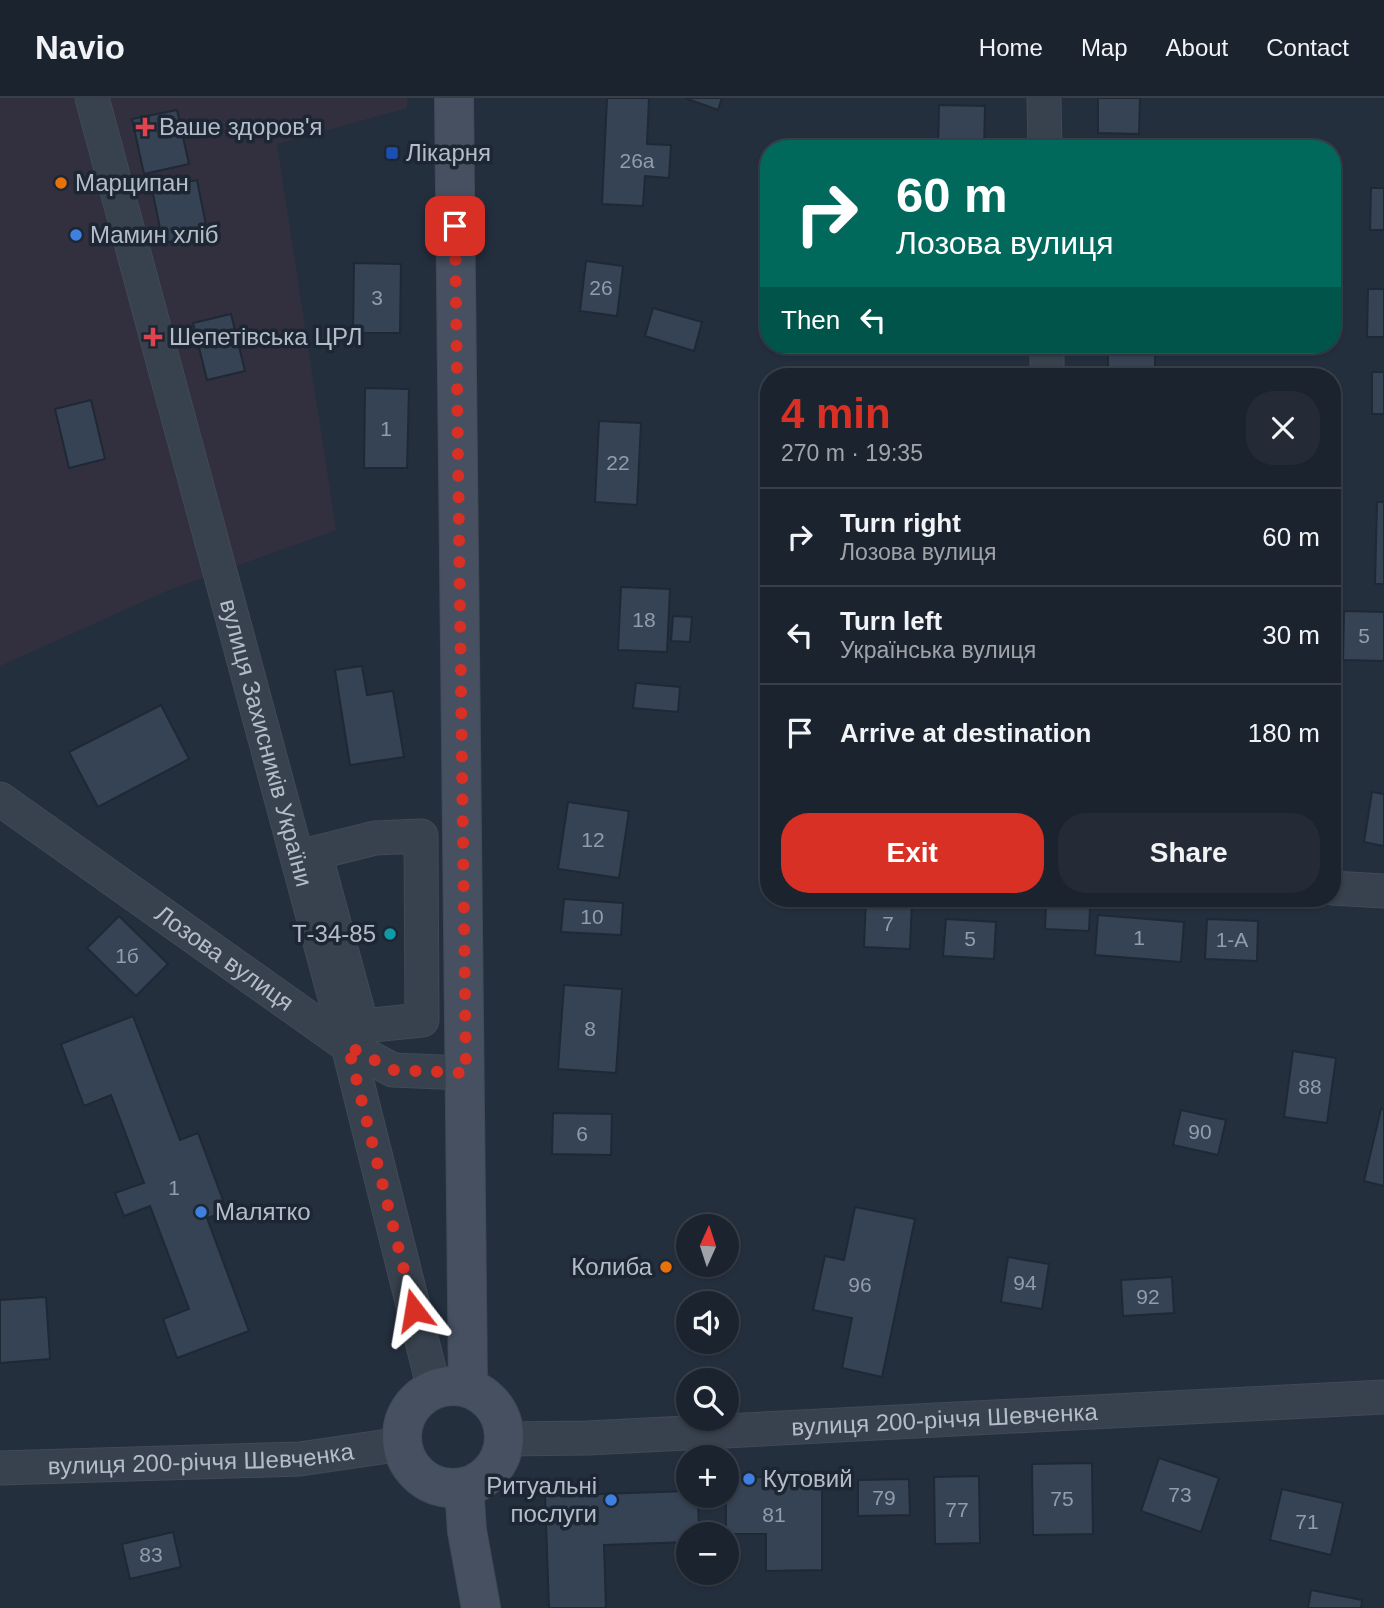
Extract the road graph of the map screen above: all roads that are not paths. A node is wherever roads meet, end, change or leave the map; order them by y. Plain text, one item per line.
1 (92, 98) edge
2 (454, 98) edge
3 (1044, 98) edge
4 (1045, 140) edge
5 (0, 799) edge
6 (315, 853) joint
7 (1341, 889) edge
8 (1384, 891) edge
9 (348, 1046) junction
10 (466, 1073) junction
11 (451, 1388) junction
12 (1384, 1397) edge
13 (504, 1439) junction
14 (402, 1444) junction
15 (0, 1468) edge
16 (464, 1487) junction
17 (481, 1608) edge

1 - 9 street, вулиця Захисників України
2 - 10 main road
3 - 4 street
5 - 9 street, Лозова вулиця
6 - 6 street
7 - 8 street
9 - 10 street, Лозова вулиця
9 - 11 street, вулиця Захисників України
10 - 11 main road
11 - 13 main road
11 - 14 main road
12 - 13 street, вулиця 200-річчя Шевченка
13 - 16 main road
14 - 15 street, вулиця 200-річчя Шевченка
14 - 16 main road
16 - 17 main road

